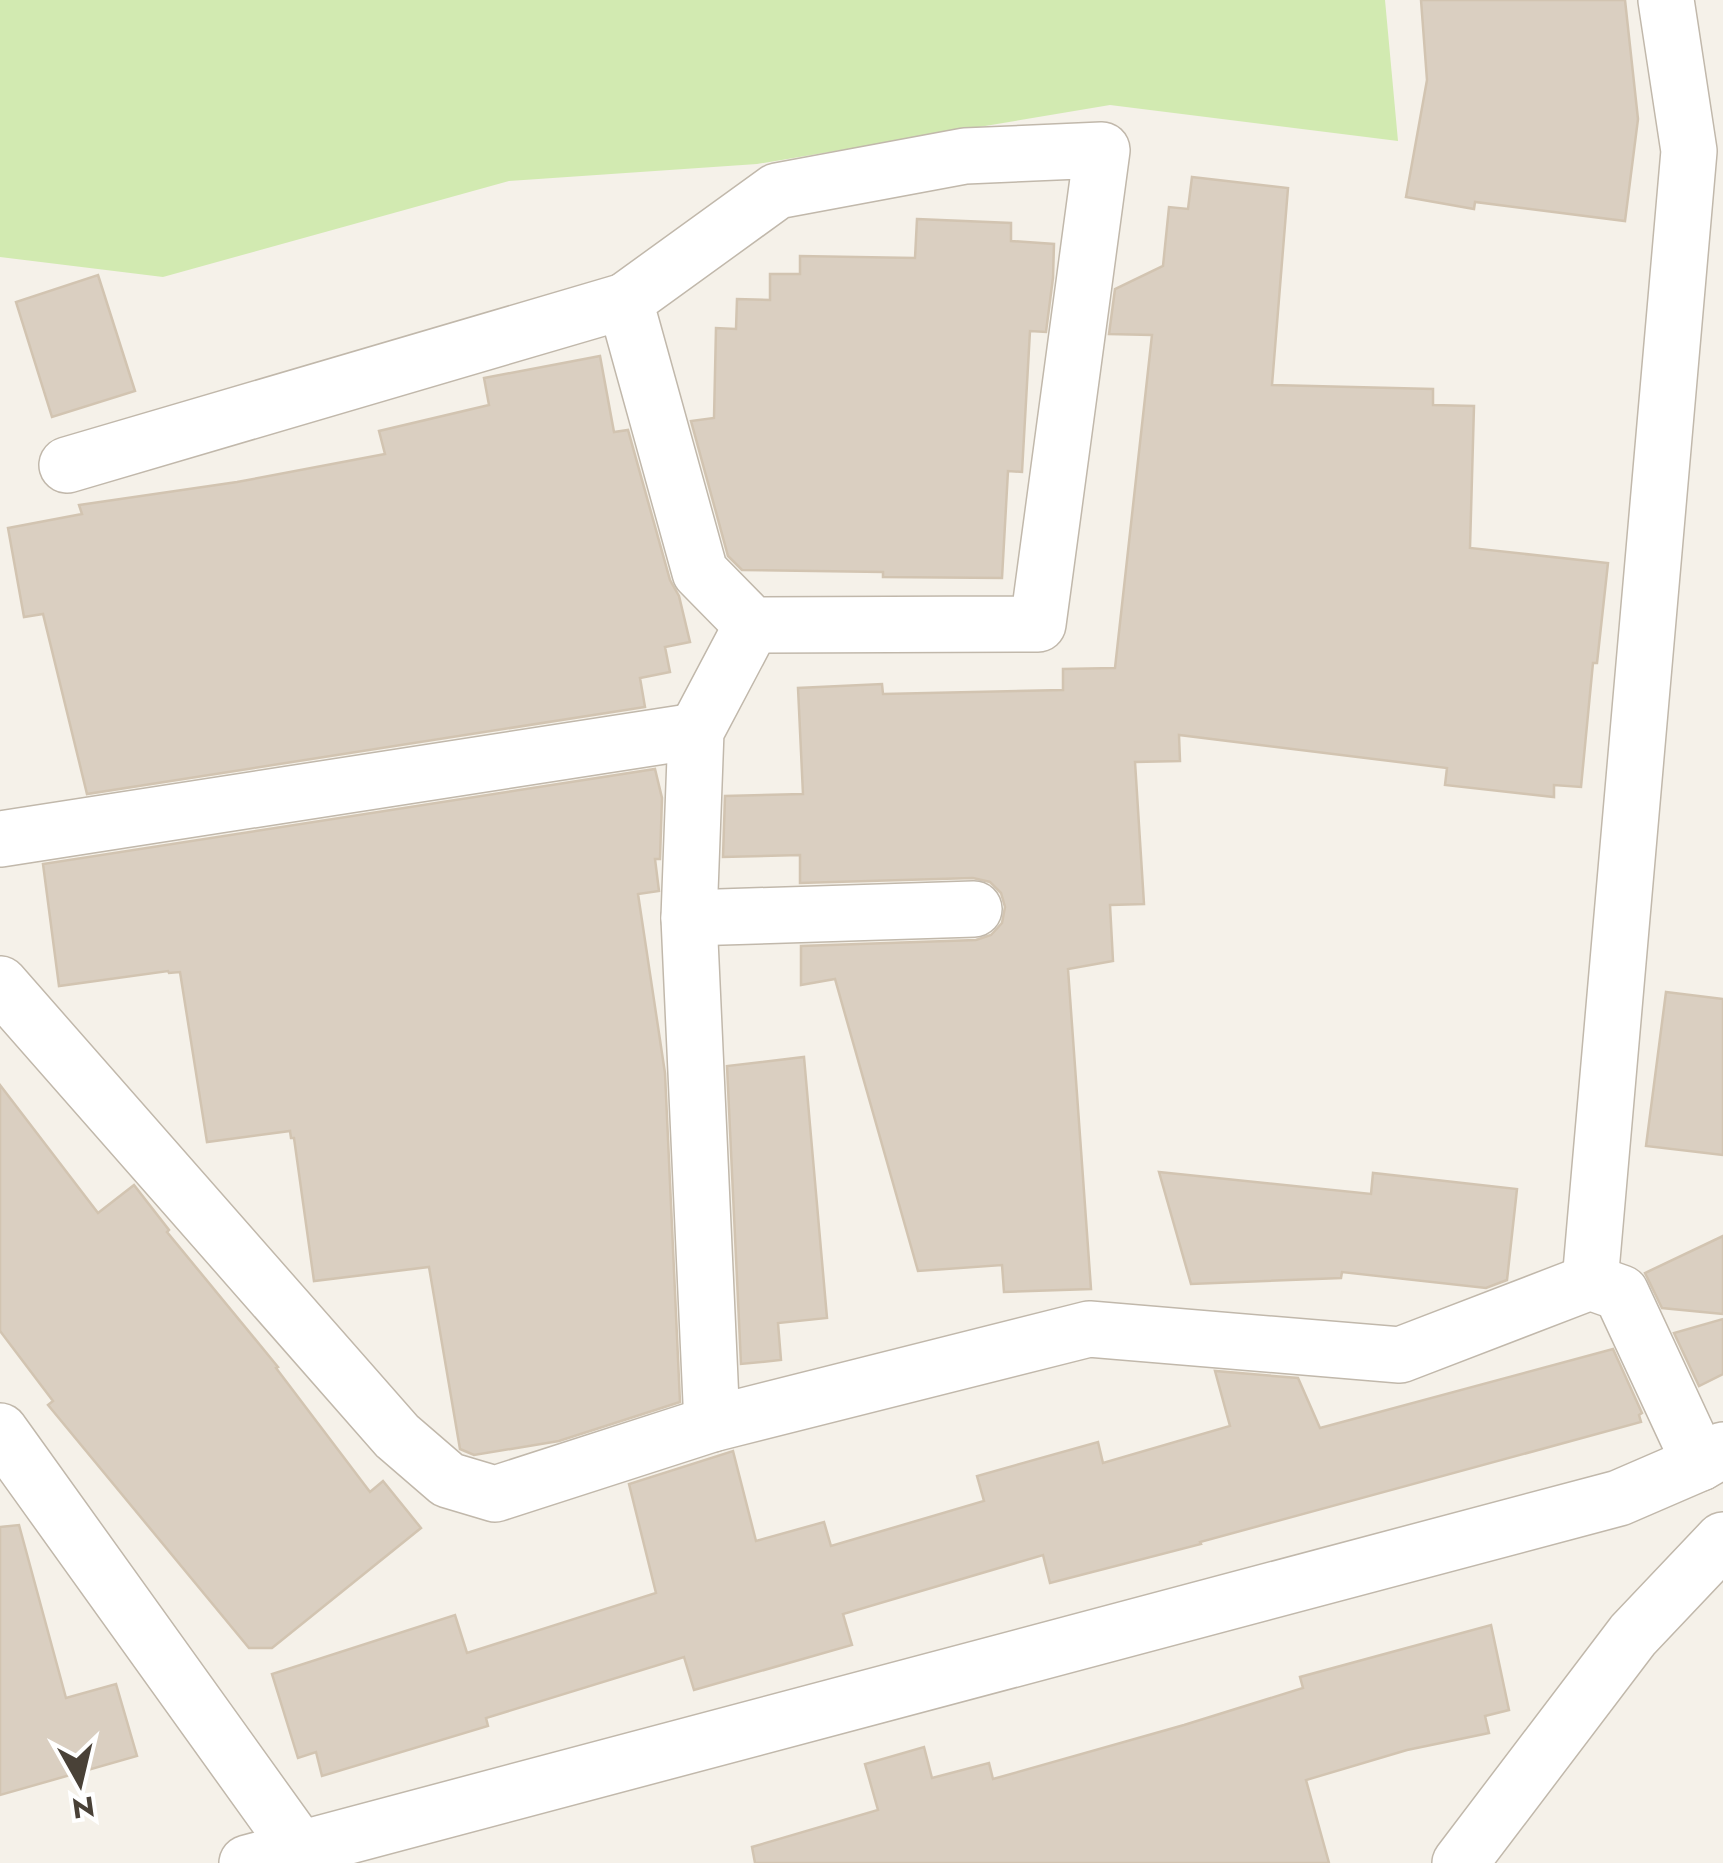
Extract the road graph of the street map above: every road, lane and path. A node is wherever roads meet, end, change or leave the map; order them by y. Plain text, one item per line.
1 (1666, 0) edge
2 (1706, 148) edge
3 (625, 301) junction
4 (67, 465) dead end
5 (752, 624) junction
6 (696, 731) junction
7 (0, 839) edge
8 (974, 909) dead end
9 (689, 918) junction
10 (0, 984) edge
11 (1590, 1282) junction
12 (712, 1424) junction
13 (7, 1452) edge
14 (1711, 1456) edge
15 (1723, 1540) edge
16 (299, 1848) junction
17 (246, 1863) edge
18 (1460, 1863) edge

1 - 2 street
2 - 11 street
3 - 4 street
3 - 5 street
3 - 5 street
5 - 6 street
6 - 7 street
6 - 9 street
8 - 9 street
9 - 12 street
10 - 12 street
11 - 12 street
11 - 14 street
13 - 16 street
14 - 16 street
15 - 18 street
16 - 17 street

